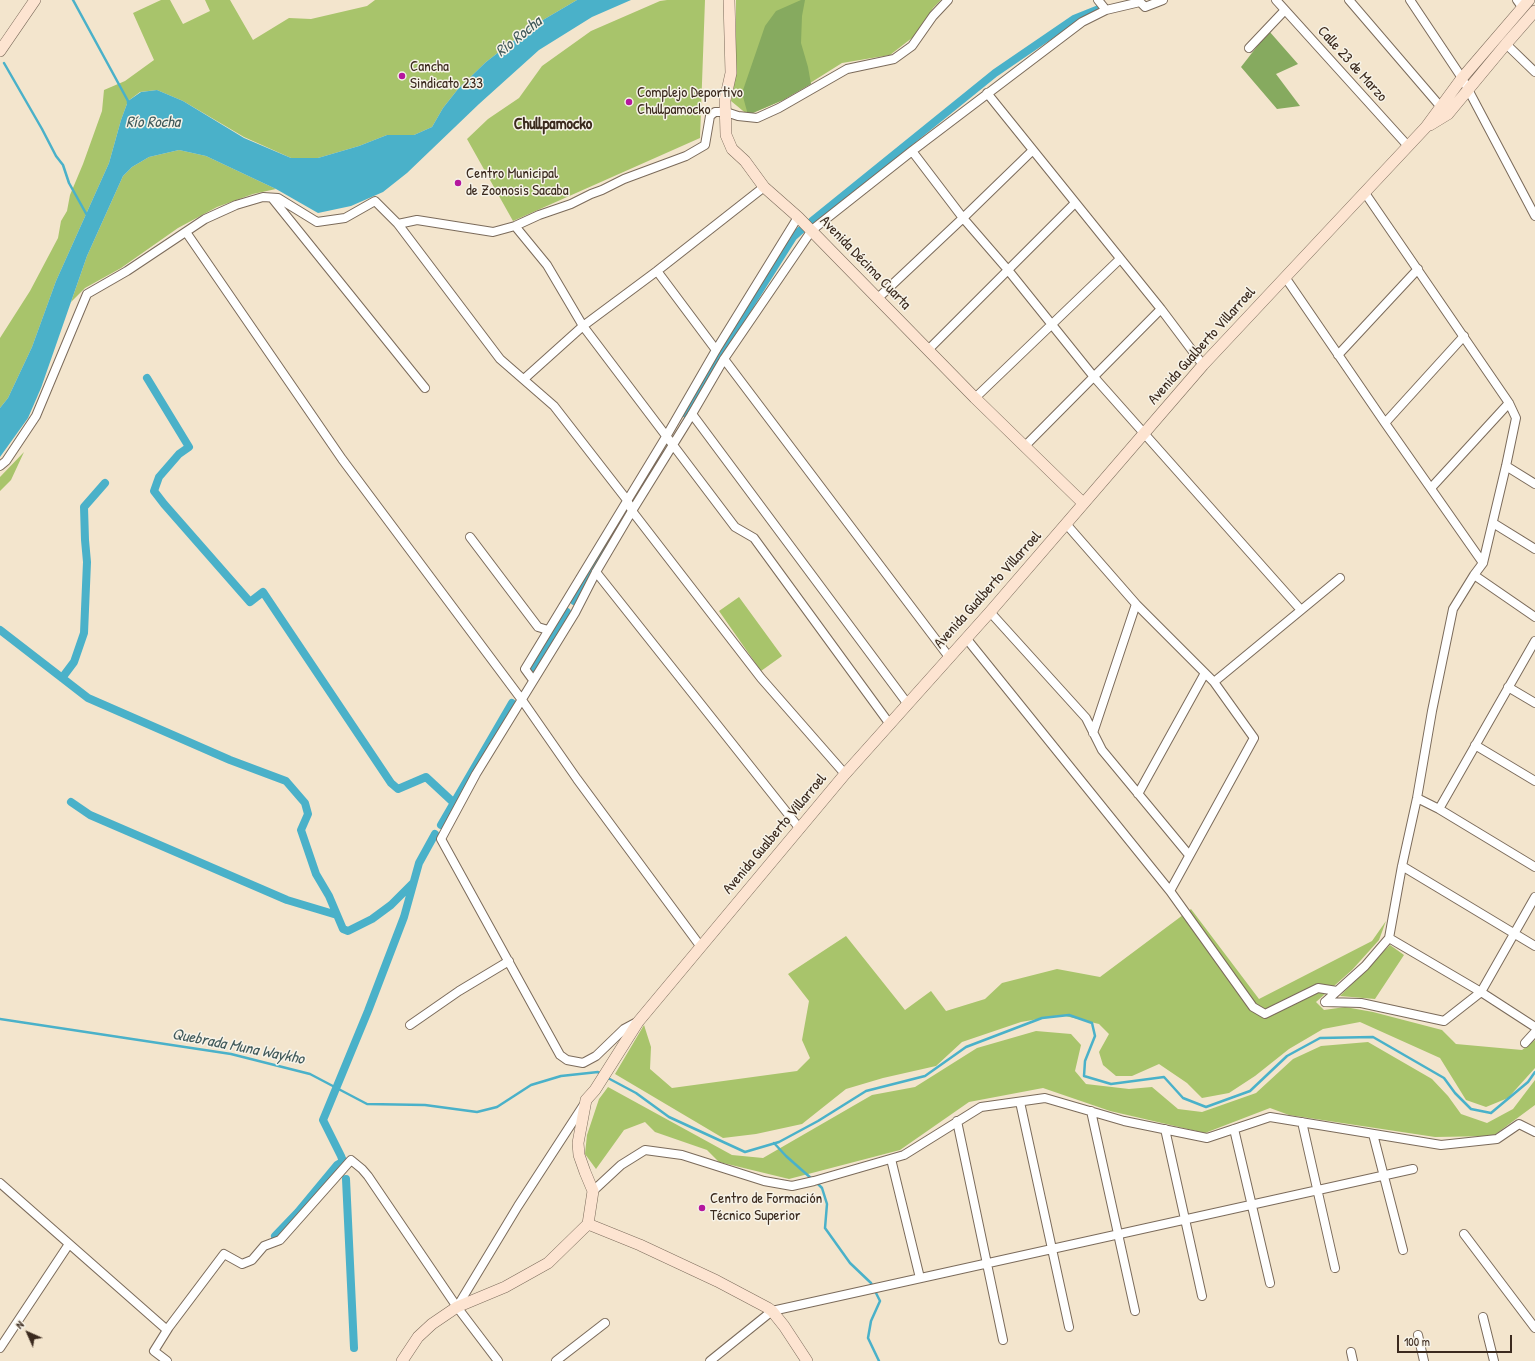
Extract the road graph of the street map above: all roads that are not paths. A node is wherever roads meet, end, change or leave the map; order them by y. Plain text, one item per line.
1 (35, 0) edge
2 (729, 0) edge
3 (948, 0) edge
4 (1098, 0) edge
5 (1163, 0) edge
6 (1276, 0) edge
7 (1349, 0) edge
8 (1410, 0) edge
9 (1139, 1) edge
10 (1523, 2) edge
11 (1106, 10) junction
12 (1285, 10) junction
13 (1535, 11) edge
14 (1506, 44) junction
15 (1249, 48) dead end
16 (0, 51) edge
17 (1535, 72) edge
18 (1462, 78) junction
19 (1468, 91) junction
20 (987, 93) junction
21 (1440, 106) junction
22 (726, 112) junction
23 (1426, 127) junction
24 (1408, 146) junction
25 (1033, 150) junction
26 (912, 151) junction
27 (764, 187) junction
28 (1365, 193) junction
29 (272, 198) junction
30 (1075, 202) junction
31 (798, 216) junction
32 (1535, 216) edge
33 (963, 218) junction
34 (398, 224) junction
35 (515, 226) junction
36 (812, 230) junction
37 (186, 232) junction
38 (1120, 259) junction
39 (1418, 269) junction
40 (1008, 270) junction
41 (657, 271) junction
42 (1285, 277) junction
43 (878, 298) junction
44 (1161, 309) junction
45 (1052, 324) junction
46 (583, 326) junction
47 (1464, 336) junction
48 (716, 350) junction
49 (928, 350) junction
50 (1338, 355) junction
51 (724, 359) junction
52 (1203, 365) junction
53 (1094, 377) junction
54 (524, 379) junction
55 (425, 388) dead end
56 (975, 398) junction
57 (1509, 403) junction
58 (692, 414) junction
59 (1385, 423) junction
60 (1143, 434) junction
61 (667, 435) junction
62 (674, 444) junction
63 (1025, 446) junction
64 (0, 466) edge
65 (1506, 466) junction
66 (1535, 484) edge
67 (1431, 488) junction
68 (627, 500) junction
69 (1083, 503) junction
70 (632, 511) junction
71 (1493, 523) junction
72 (1067, 524) junction
73 (470, 537) dead end
74 (1535, 550) edge
75 (1483, 563) junction
76 (596, 572) junction
77 (1474, 575) junction
78 (1340, 578) dead end
79 (1136, 604) junction
80 (1302, 610) junction
81 (990, 612) junction
82 (1535, 617) edge
83 (548, 630) junction
84 (966, 638) junction
85 (1535, 641) edge
86 (949, 657) junction
87 (1205, 673) junction
88 (533, 680) junction
89 (1214, 682) junction
90 (1508, 687) junction
91 (522, 700) junction
92 (907, 703) junction
93 (1535, 703) edge
94 (889, 723) junction
95 (1092, 733) junction
96 (1474, 745) junction
97 (845, 774) junction
98 (1535, 781) edge
99 (1138, 794) junction
100 (1417, 798) junction
101 (1439, 809) junction
102 (800, 829) junction
103 (1189, 855) junction
104 (1402, 866) junction
105 (1535, 867) edge
106 (1170, 891) junction
107 (1535, 897) edge
108 (1515, 934) junction
109 (1389, 938) junction
110 (1535, 946) edge
111 (701, 947) junction
112 (509, 961) junction
113 (1337, 991) junction
114 (1480, 992) junction
115 (638, 1022) junction
116 (410, 1025) dead end
117 (1535, 1028) edge
118 (1535, 1032) edge
119 (1525, 1043) dead end
120 (586, 1100) junction
121 (1020, 1102) junction
122 (1091, 1111) junction
123 (957, 1121) junction
124 (1302, 1122) junction
125 (1165, 1129) junction
126 (1234, 1129) junction
127 (1535, 1132) edge
128 (1373, 1134) junction
129 (891, 1158) junction
130 (1413, 1169) dead end
131 (1384, 1176) junction
132 (0, 1183) edge
133 (1317, 1190) junction
134 (593, 1191) junction
135 (1252, 1205) junction
136 (1185, 1220) junction
137 (588, 1224) junction
138 (1118, 1234) junction
139 (1464, 1234) dead end
140 (69, 1244) junction
141 (1052, 1249) junction
142 (1403, 1250) dead end
143 (987, 1263) junction
144 (1335, 1268) dead end
145 (920, 1278) junction
146 (1270, 1283) dead end
147 (1202, 1296) dead end
148 (457, 1307) junction
149 (772, 1311) junction
150 (1135, 1311) dead end
151 (1483, 1317) dead end
152 (605, 1323) dead end
153 (1069, 1327) dead end
154 (1535, 1328) edge
155 (167, 1330) junction
156 (1418, 1335) dead end
157 (1003, 1340) dead end
158 (0, 1348) edge
159 (1351, 1352) dead end
160 (167, 1361) edge
161 (402, 1361) edge
162 (498, 1361) edge
163 (556, 1361) edge
164 (710, 1361) edge
165 (806, 1361) edge
166 (1353, 1361) edge
167 (1424, 1361) edge
168 (1494, 1361) edge

1 - 16 main road
2 - 22 main road, Avenida Décima Cuarta
3 - 22 street
4 - 11 street
5 - 9 street
6 - 12 street, Calle 23 de Marzo
7 - 21 street
8 - 18 street
9 - 11 street
10 - 18 main road, Avenida Gualberto Villarroel
11 - 20 street
12 - 15 street
12 - 24 street, Calle 23 de Marzo
13 - 14 main road, Avenida Gualberto Villarroel
14 - 17 street
14 - 19 main road, Avenida Gualberto Villarroel
18 - 19 street
18 - 21 main road, Avenida Gualberto Villarroel
19 - 23 main road, Avenida Gualberto Villarroel
19 - 32 street
20 - 25 street
20 - 26 street
21 - 23 main road, Avenida Gualberto Villarroel
22 - 27 main road, Avenida Décima Cuarta
22 - 35 street
23 - 24 main road, Avenida Gualberto Villarroel
24 - 28 main road, Avenida Gualberto Villarroel
25 - 30 street
25 - 33 street
26 - 33 street
26 - 36 street
27 - 31 main road, Avenida Décima Cuarta
27 - 41 street
28 - 39 street
28 - 42 main road, Avenida Gualberto Villarroel
29 - 34 street
29 - 37 street
29 - 55 street
30 - 38 street
30 - 40 street
31 - 36 main road, Avenida Décima Cuarta
31 - 48 street
33 - 40 street
33 - 43 street
34 - 35 street
34 - 54 street
35 - 46 street
36 - 43 main road, Avenida Décima Cuarta
36 - 51 street
37 - 64 street
37 - 91 street
38 - 44 street
38 - 45 street
39 - 47 street
39 - 50 street
40 - 45 street
40 - 49 street
41 - 46 street
41 - 48 street
42 - 50 street
42 - 52 main road, Avenida Gualberto Villarroel
43 - 49 main road, Avenida Décima Cuarta
44 - 52 street
44 - 53 street
45 - 53 street
45 - 56 street
46 - 54 street
46 - 61 street
47 - 57 street
47 - 59 street
48 - 61 street
49 - 56 main road, Avenida Décima Cuarta
50 - 59 street
51 - 58 street
51 - 86 street
52 - 60 main road, Avenida Gualberto Villarroel
53 - 60 street
53 - 63 street
54 - 68 street
56 - 63 main road, Avenida Décima Cuarta
57 - 65 street
57 - 67 street
58 - 62 street
58 - 92 street
59 - 67 street
60 - 69 main road, Avenida Gualberto Villarroel
60 - 80 street
61 - 62 street
61 - 68 street
62 - 70 street
62 - 94 street
63 - 69 main road, Avenida Décima Cuarta
65 - 66 street
65 - 71 street
67 - 75 street
68 - 70 street
68 - 83 street
69 - 72 main road, Avenida Gualberto Villarroel
70 - 76 street
70 - 97 street
71 - 74 street
71 - 75 street
72 - 79 street
72 - 81 main road, Avenida Gualberto Villarroel
73 - 83 street
75 - 77 street
76 - 88 street
76 - 102 street
77 - 82 street
77 - 100 street
78 - 80 street
79 - 87 street
79 - 95 street
80 - 89 street
81 - 84 main road, Avenida Gualberto Villarroel
81 - 95 street
83 - 88 street
84 - 86 main road, Avenida Gualberto Villarroel
84 - 106 street
85 - 90 street
86 - 92 main road, Avenida Gualberto Villarroel
87 - 89 street
87 - 99 street
88 - 91 street
89 - 103 street
90 - 93 street
90 - 96 street
91 - 111 street
91 - 112 street
92 - 94 main road, Avenida Gualberto Villarroel
94 - 97 main road, Avenida Gualberto Villarroel
95 - 99 street
96 - 98 street
96 - 101 street
97 - 102 main road, Avenida Gualberto Villarroel
99 - 103 street
100 - 101 street
100 - 104 street
101 - 105 street
102 - 111 main road, Avenida Gualberto Villarroel
103 - 106 street
104 - 108 street
104 - 109 street
106 - 113 street
107 - 108 street
108 - 110 street
108 - 114 street
109 - 113 street
109 - 114 street
111 - 115 main road, Avenida Gualberto Villarroel
112 - 115 street
112 - 116 street
113 - 114 street
114 - 117 street
115 - 120 main road, Avenida Gualberto Villarroel
118 - 119 street
120 - 134 main road
120 - 148 street
121 - 122 street
121 - 123 street
121 - 141 street
122 - 125 street
122 - 138 street
123 - 129 street
123 - 143 street
124 - 126 street
124 - 128 street
124 - 133 street
125 - 126 street
125 - 136 street
126 - 135 street
127 - 128 street
128 - 131 street
129 - 134 street
129 - 145 street
130 - 131 street
131 - 133 street
131 - 142 street
132 - 140 street
133 - 135 street
133 - 144 street
134 - 137 main road
135 - 136 street
135 - 146 street
136 - 138 street
136 - 147 street
137 - 148 main road
137 - 149 main road
138 - 141 street
138 - 150 street
139 - 154 street
140 - 155 street
140 - 158 street
141 - 143 street
141 - 153 street
143 - 145 street
143 - 157 street
145 - 149 street
148 - 155 street
148 - 161 main road
148 - 162 street
149 - 164 street
149 - 165 main road
151 - 168 street
152 - 163 street
155 - 160 street
156 - 167 street
159 - 166 street

